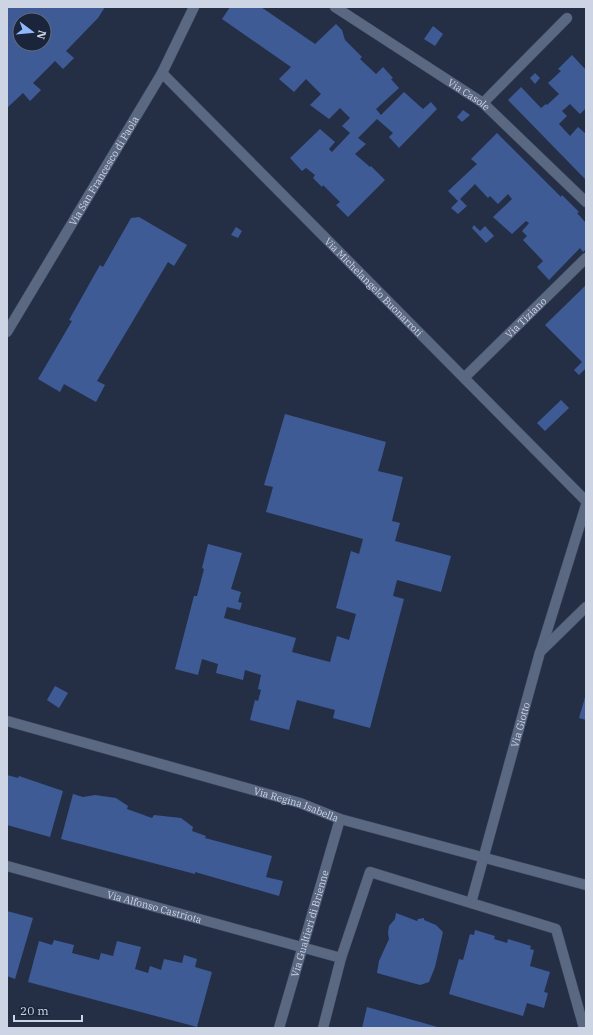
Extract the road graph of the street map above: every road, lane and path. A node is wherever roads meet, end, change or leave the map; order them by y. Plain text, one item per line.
1 (194, 7) edge
2 (335, 7) edge
3 (567, 18) dead end
4 (162, 72) junction
5 (483, 103) junction
6 (586, 202) edge
7 (586, 258) edge
8 (7, 332) edge
9 (465, 377) junction
10 (586, 501) edge
11 (586, 505) edge
12 (586, 607) edge
13 (540, 652) junction
14 (7, 721) edge
15 (340, 819) junction
16 (485, 859) junction
17 (7, 866) edge
18 (586, 885) edge
19 (471, 903) junction
20 (302, 948) junction
21 (342, 958) junction
22 (279, 1028) edge
23 (323, 1028) edge
24 (584, 1028) edge

1 - 4 street, Via San Francesco di Paola
2 - 5 street, Via Casole
3 - 5 street
4 - 8 street, Via San Francesco di Paola
4 - 9 street, Via Michelangelo Buonarroti
5 - 6 street, Via Casole
7 - 9 street, Via Tiziano
9 - 10 street, Via Michelangelo Buonarroti
11 - 13 street, Via Giotto
12 - 13 street
13 - 16 street, Via Giotto
14 - 15 street, Via Regina Isabella
15 - 16 street, Via Regina Isabella
15 - 20 street, Via Gualtieri di Brienne
16 - 18 street, Via Regina Isabella
16 - 19 street, Via Giotto
17 - 20 street, Via Alfonso Castriota
19 - 21 street
19 - 24 street
20 - 21 street, Via Alfonso Castriota
20 - 22 street, Via Gualtieri di Brienne
21 - 23 street

